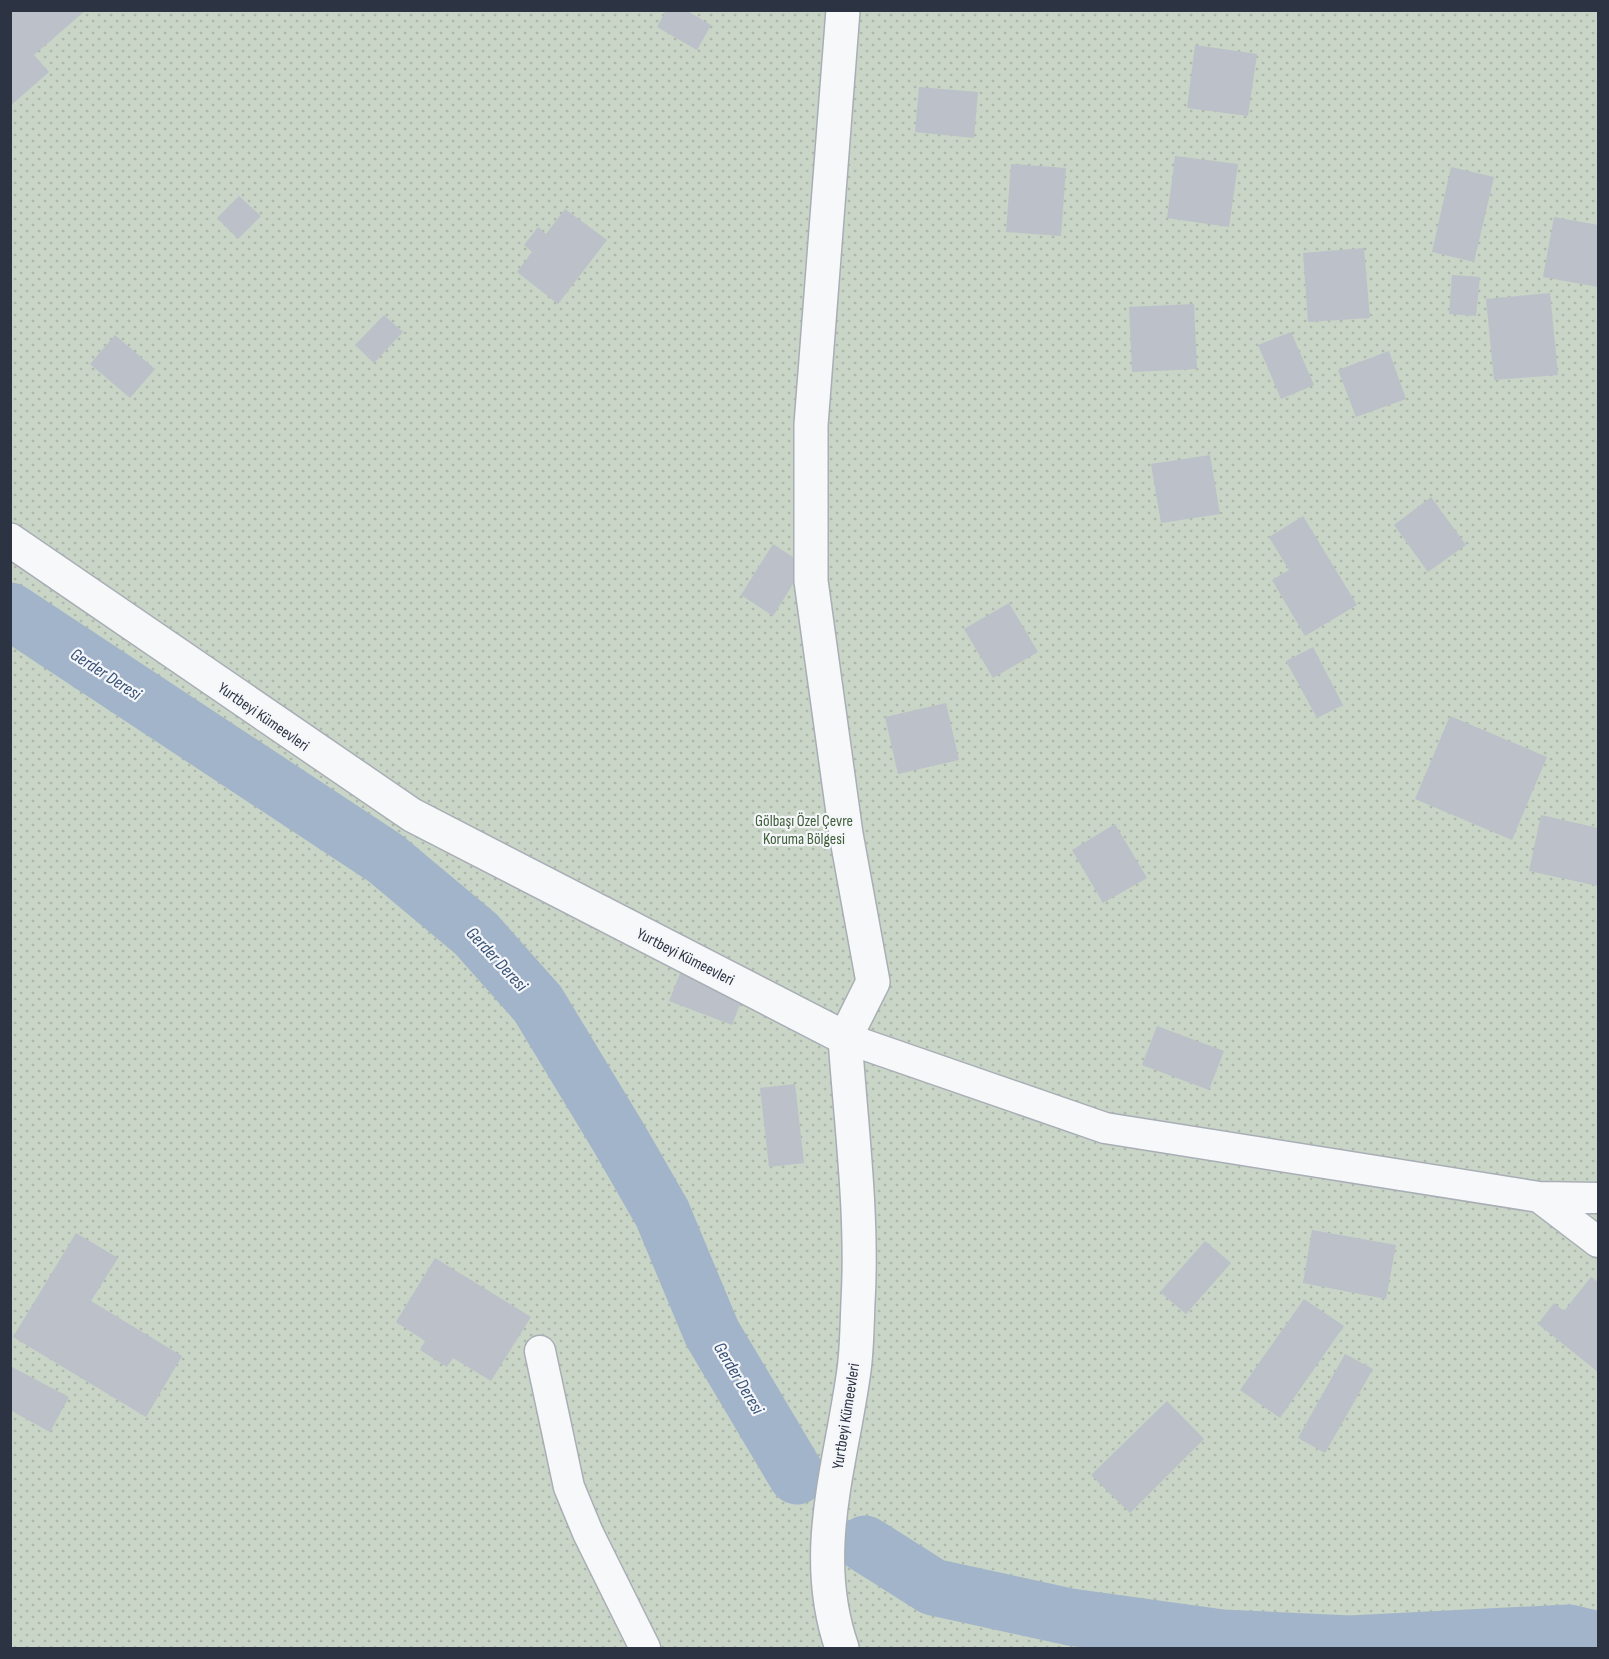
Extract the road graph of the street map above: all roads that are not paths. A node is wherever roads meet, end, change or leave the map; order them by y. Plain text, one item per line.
1 (843, 10) edge
2 (10, 540) edge
3 (845, 1038) junction
4 (1539, 1197) junction
5 (1599, 1198) edge
6 (1599, 1242) edge
7 (540, 1351) dead end
8 (645, 1648) edge
9 (842, 1648) edge

1 - 3 street
2 - 3 street, Yurtbeyi Kümeevleri
3 - 4 street
3 - 9 street, Yurtbeyi Kümeevleri
4 - 5 street
4 - 6 street
7 - 8 street

